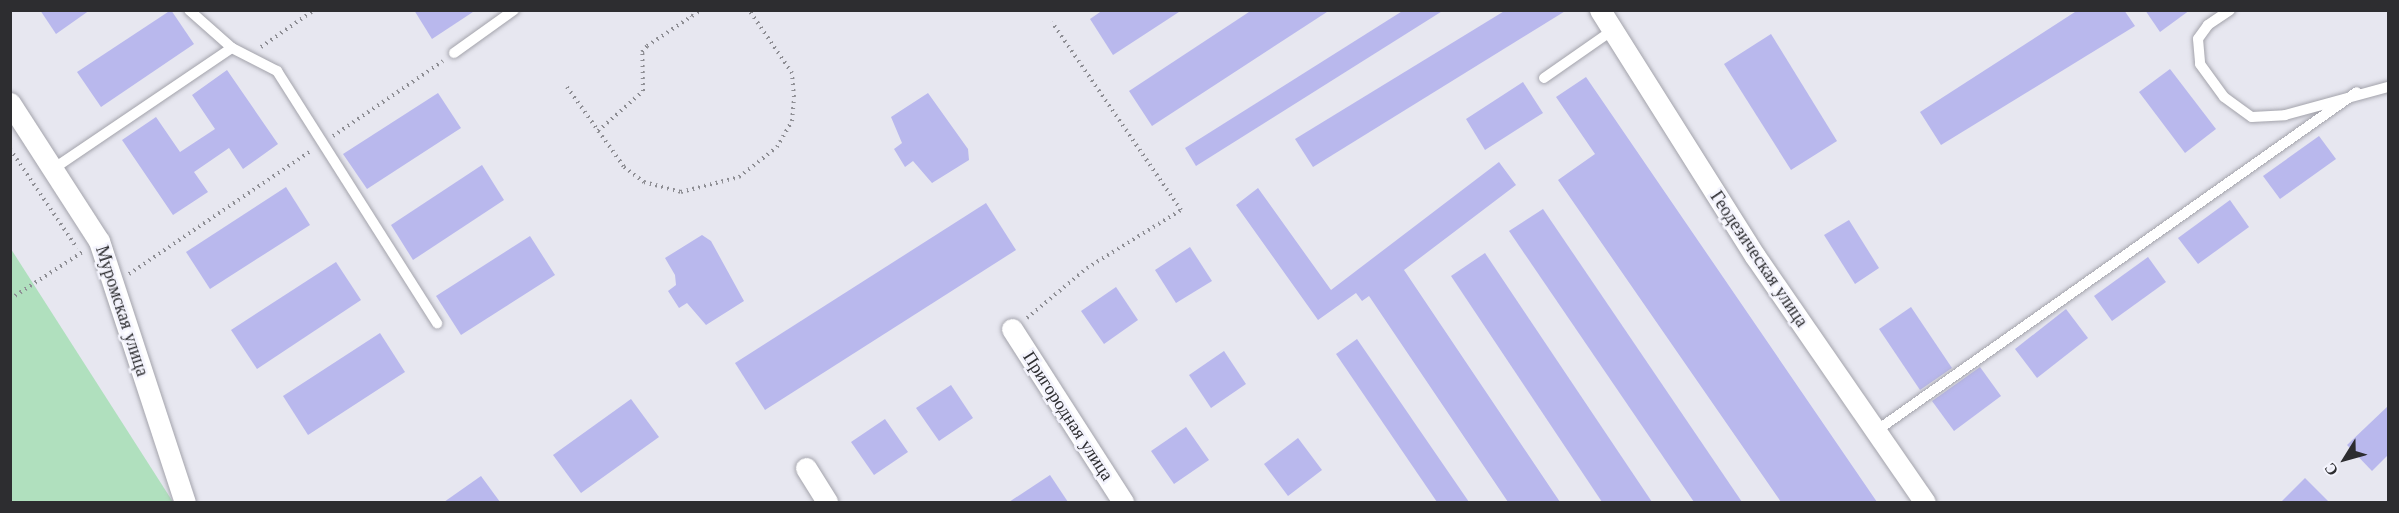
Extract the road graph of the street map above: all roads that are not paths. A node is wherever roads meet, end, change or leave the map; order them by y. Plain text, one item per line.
1 (189, 10) edge
2 (514, 10) edge
3 (1600, 10) edge
4 (2230, 10) edge
5 (1610, 32) junction
6 (232, 48) junction
7 (454, 53) road end
8 (1544, 78) dead end
9 (2388, 87) edge
10 (2357, 92) junction
11 (10, 103) edge
12 (52, 169) junction
13 (436, 323) dead end
14 (1012, 329) road end
15 (1876, 430) junction
16 (806, 468) dead end
17 (185, 502) edge
18 (827, 502) edge
19 (1123, 502) edge
20 (1925, 502) edge

1 - 6 lane
2 - 7 lane
3 - 5 street, Геодезическая улица
4 - 10 lane
5 - 8 lane
5 - 15 street, Геодезическая улица
6 - 12 lane
6 - 13 lane
9 - 10 lane
10 - 15 lane
11 - 12 street, Муромская улица
12 - 17 street, Муромская улица
14 - 19 street, Пригородная улица
15 - 20 street, Геодезическая улица
16 - 18 street

